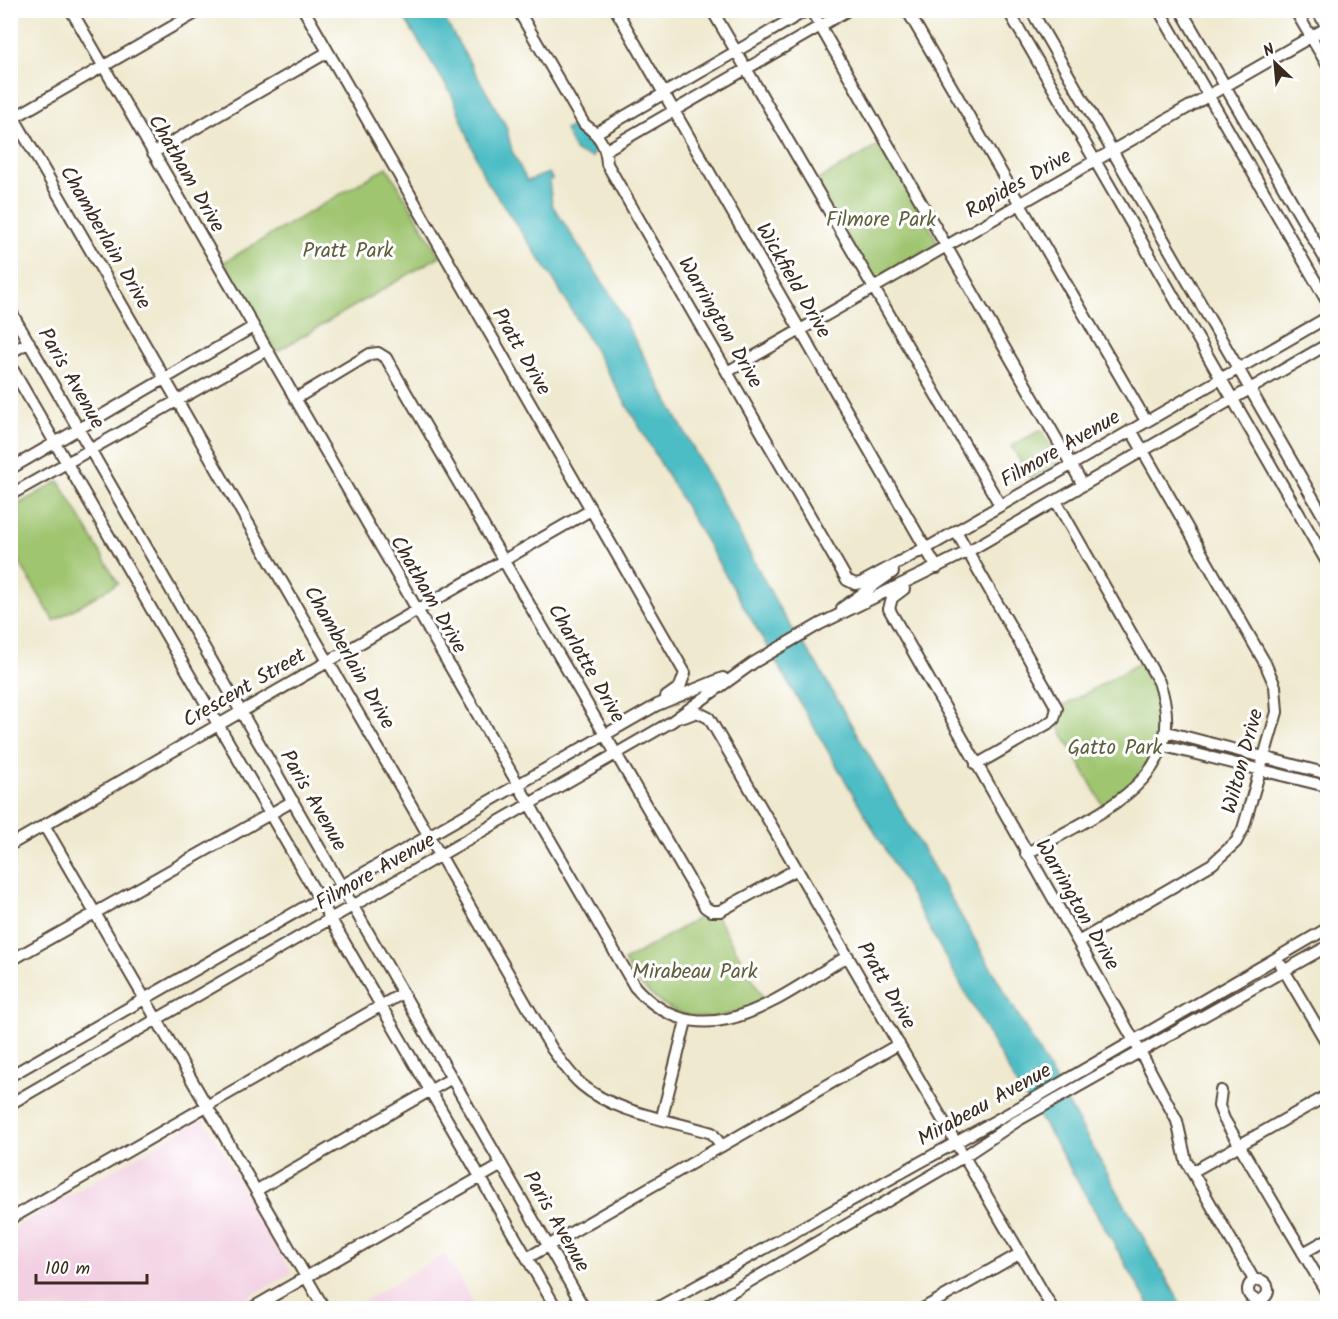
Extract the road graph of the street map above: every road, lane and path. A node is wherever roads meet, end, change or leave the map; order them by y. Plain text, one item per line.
1 (71, 10) edge
2 (201, 10) edge
3 (304, 10) edge
4 (518, 10) edge
5 (616, 10) edge
6 (712, 10) edge
7 (809, 10) edge
8 (848, 10) edge
9 (907, 10) edge
10 (1008, 10) edge
11 (1031, 10) edge
12 (1159, 10) edge
13 (1181, 10) edge
14 (1295, 10) edge
15 (1317, 10) edge
16 (189, 14) edge
17 (820, 27) junction
18 (1327, 28) edge
19 (1310, 37) junction
20 (328, 52) junction
21 (736, 52) junction
22 (103, 66) junction
23 (1328, 66) edge
24 (746, 69) junction
25 (1225, 86) junction
26 (664, 94) junction
27 (1208, 96) junction
28 (674, 111) junction
29 (12, 116) edge
30 (596, 133) junction
31 (606, 150) junction
32 (1113, 151) junction
33 (153, 153) junction
34 (1094, 162) junction
35 (1018, 204) junction
36 (945, 246) junction
37 (1328, 264) edge
38 (873, 288) junction
39 (1328, 303) edge
40 (10, 310) edge
41 (1328, 316) edge
42 (253, 327) junction
43 (800, 330) junction
44 (1218, 334) junction
45 (29, 342) junction
46 (1199, 344) junction
47 (1328, 344) edge
48 (267, 350) junction
49 (10, 353) edge
50 (10, 364) edge
51 (1237, 368) junction
52 (727, 372) junction
53 (165, 378) junction
54 (1219, 379) junction
55 (1249, 389) junction
56 (295, 399) junction
57 (1231, 399) junction
58 (179, 402) junction
59 (1146, 421) junction
60 (79, 429) junction
61 (1131, 430) junction
62 (56, 443) junction
63 (90, 449) junction
64 (1142, 450) junction
65 (67, 462) junction
66 (1071, 465) junction
67 (10, 469) edge
68 (1083, 485) junction
69 (10, 495) edge
70 (1056, 501) junction
71 (1000, 505) junction
72 (591, 510) junction
73 (1328, 524) edge
74 (956, 531) junction
75 (925, 548) junction
76 (968, 552) junction
77 (504, 561) junction
78 (1328, 564) edge
79 (937, 568) junction
80 (417, 611) junction
81 (820, 624) junction
82 (330, 661) junction
83 (753, 663) junction
84 (657, 705) junction
85 (241, 711) junction
86 (671, 722) junction
87 (219, 724) junction
88 (1167, 732) junction
89 (605, 734) junction
90 (1164, 746) junction
91 (616, 754) junction
92 (1263, 758) junction
93 (976, 765) junction
94 (1259, 772) junction
95 (1328, 774) edge
96 (517, 784) junction
97 (1327, 788) edge
98 (293, 801) junction
99 (528, 805) junction
100 (270, 813) junction
101 (44, 825) junction
102 (429, 835) junction
103 (10, 845) edge
104 (1026, 854) junction
105 (441, 855) junction
106 (797, 868) junction
107 (341, 885) junction
108 (320, 897) junction
109 (353, 906) junction
110 (97, 912) junction
111 (332, 919) junction
112 (1328, 928) edge
113 (1078, 942) junction
114 (1328, 946) edge
115 (848, 956) junction
116 (1276, 957) junction
117 (10, 961) edge
118 (1284, 971) junction
119 (403, 993) junction
120 (146, 998) junction
121 (381, 1005) junction
122 (158, 1020) junction
123 (686, 1021) junction
124 (1133, 1040) junction
125 (899, 1044) junction
126 (1328, 1045) edge
127 (1141, 1053) junction
128 (10, 1076) edge
129 (452, 1078) junction
130 (1076, 1081) junction
131 (430, 1090) junction
132 (1221, 1091) dead end
133 (1328, 1095) edge
134 (10, 1104) edge
135 (207, 1105) junction
136 (662, 1117) junction
137 (1014, 1117) junction
138 (955, 1142) junction
139 (722, 1145) junction
140 (1240, 1145) junction
141 (963, 1157) junction
142 (502, 1165) junction
143 (1192, 1172) junction
144 (897, 1174) junction
145 (481, 1178) junction
146 (257, 1190) junction
147 (906, 1191) junction
148 (10, 1219) edge
149 (1328, 1239) edge
150 (548, 1246) junction
151 (1304, 1253) junction
152 (1019, 1254) junction
153 (527, 1258) junction
154 (306, 1277) junction
155 (1254, 1280) dead end
156 (1328, 1295) edge
157 (670, 1305) edge
158 (931, 1307) edge
159 (252, 1308) edge
160 (324, 1308) edge
161 (556, 1308) edge
162 (584, 1308) edge
163 (657, 1308) edge
164 (704, 1308) edge
165 (1052, 1308) edge

1 - 22 street, Chatham Drive
2 - 16 street
3 - 20 street, Pratt Drive
4 - 30 street, Warrington Drive
5 - 26 street, Wickfield Drive
6 - 21 street
7 - 17 street
7 - 21 street
8 - 17 street
9 - 35 street
10 - 34 street
11 - 32 street
12 - 27 street
13 - 25 street
14 - 19 street
15 - 18 street
16 - 22 street
17 - 24 street
17 - 36 street
18 - 19 street, Rapides Drive
19 - 23 street
19 - 25 street, Rapides Drive
20 - 33 street
20 - 72 street, Pratt Drive
21 - 24 street
21 - 26 street
22 - 29 street
22 - 33 street, Chatham Drive
24 - 28 street
24 - 38 street
25 - 27 street, Rapides Drive
25 - 37 street
26 - 28 street, Wickfield Drive
26 - 30 street
27 - 32 street, Rapides Drive
27 - 39 street
28 - 31 street
28 - 43 street, Wickfield Drive
29 - 53 street, Chamberlain Drive
30 - 31 street, Warrington Drive
31 - 52 street, Warrington Drive
32 - 34 street, Rapides Drive
32 - 44 street
33 - 42 street, Chatham Drive
34 - 35 street, Rapides Drive
34 - 46 street
35 - 36 street, Rapides Drive
35 - 59 street
36 - 38 street, Rapides Drive
36 - 66 street
38 - 43 street, Rapides Drive
38 - 71 street
40 - 45 street, Paris Avenue
41 - 51 street, Filmore Avenue
42 - 48 street, Chatham Drive
42 - 53 street
43 - 52 street, Rapides Drive
43 - 75 street, Wickfield Drive
44 - 46 street
44 - 51 street
45 - 49 street
45 - 60 street, Paris Avenue
46 - 54 street
47 - 55 street, Filmore Avenue
48 - 56 street, Chatham Drive
48 - 58 street
50 - 62 street, Paris Avenue
51 - 54 street, Filmore Avenue
51 - 55 street
52 - 75 street, Warrington Drive
53 - 58 street, Chamberlain Drive
53 - 60 street
54 - 57 street
54 - 59 street, Filmore Avenue
55 - 57 street, Filmore Avenue
55 - 73 street
56 - 77 street, Charlotte Drive
56 - 80 street, Chatham Drive
57 - 64 street, Filmore Avenue
57 - 78 street
58 - 63 street
58 - 82 street, Chamberlain Drive
59 - 61 street, Filmore Avenue
60 - 62 street
60 - 63 street, Paris Avenue
61 - 64 street, Wilton Drive
61 - 66 street, Filmore Avenue
62 - 65 street, Paris Avenue
62 - 67 street
63 - 65 street
63 - 85 street, Paris Avenue
64 - 68 street, Filmore Avenue
64 - 92 street, Wilton Drive
65 - 69 street
65 - 87 street, Paris Avenue
66 - 68 street
66 - 71 street, Filmore Avenue
68 - 70 street, Filmore Avenue
70 - 76 street, Filmore Avenue
70 - 88 street
71 - 74 street, Filmore Avenue
72 - 77 street, Crescent Street
72 - 84 street, Pratt Drive
74 - 75 street, Filmore Avenue
74 - 76 street
75 - 79 street, Wickfield Drive
75 - 81 street, Filmore Avenue
76 - 79 street, Filmore Avenue
76 - 93 street
77 - 80 street, Crescent Street
77 - 89 street, Charlotte Drive
79 - 81 street, Filmore Avenue
79 - 93 street, Warrington Drive
80 - 82 street, Crescent Street
80 - 96 street, Chatham Drive
81 - 83 street, Filmore Avenue
82 - 85 street, Crescent Street
82 - 102 street, Chamberlain Drive
83 - 84 street, Filmore Avenue
83 - 86 street, Filmore Avenue
84 - 89 street, Filmore Avenue
85 - 87 street, Crescent Street
85 - 98 street, Paris Avenue
86 - 91 street, Filmore Avenue
86 - 106 street, Pratt Drive
87 - 100 street, Paris Avenue
87 - 101 street, Crescent Street
88 - 90 street
88 - 92 street
89 - 91 street, Charlotte Drive
89 - 96 street, Filmore Avenue
90 - 94 street
90 - 104 street
91 - 99 street, Filmore Avenue
91 - 106 street, Charlotte Drive
92 - 94 street, Wilton Drive
92 - 95 street
93 - 104 street, Warrington Drive
94 - 97 street
94 - 113 street, Wilton Drive
96 - 99 street, Chatham Drive
96 - 102 street, Filmore Avenue
98 - 100 street
98 - 107 street, Paris Avenue
99 - 105 street, Filmore Avenue
99 - 123 street, Chatham Drive
100 - 108 street, Paris Avenue
100 - 110 street
101 - 103 street, Crescent Street
101 - 110 street
102 - 105 street, Chamberlain Drive
102 - 107 street, Filmore Avenue
104 - 113 street, Warrington Drive
105 - 109 street, Filmore Avenue
105 - 136 street, Chamberlain Drive
106 - 115 street, Pratt Drive
107 - 108 street, Filmore Avenue
107 - 109 street, Paris Avenue
108 - 111 street, Paris Avenue
108 - 120 street, Filmore Avenue
109 - 111 street, Filmore Avenue
109 - 119 street, Paris Avenue
110 - 117 street
110 - 120 street
111 - 121 street, Paris Avenue
111 - 122 street, Filmore Avenue
112 - 116 street, Mirabeau Avenue
113 - 124 street, Warrington Drive
114 - 118 street, Mirabeau Avenue
115 - 123 street, Chatham Drive
115 - 125 street, Pratt Drive
116 - 118 street
116 - 124 street, Mirabeau Avenue
118 - 126 street
118 - 127 street, Mirabeau Avenue
119 - 121 street
119 - 129 street, Paris Avenue
120 - 122 street
120 - 128 street, Filmore Avenue
121 - 131 street, Paris Avenue
121 - 135 street
122 - 134 street, Filmore Avenue
122 - 135 street
123 - 136 street
124 - 127 street, Warrington Drive
124 - 130 street, Mirabeau Avenue
125 - 138 street, Pratt Drive
125 - 139 street
127 - 130 street, Mirabeau Avenue
127 - 143 street, Warrington Drive
129 - 131 street
129 - 142 street, Paris Avenue
130 - 137 street, Mirabeau Avenue
131 - 145 street, Paris Avenue
131 - 146 street
132 - 140 street
133 - 140 street
135 - 146 street
135 - 148 street
136 - 139 street, Chamberlain Drive
137 - 138 street, Mirabeau Avenue
137 - 141 street, Mirabeau Avenue
138 - 141 street, Pratt Drive
138 - 144 street, Mirabeau Avenue
139 - 150 street
140 - 143 street
140 - 151 street
141 - 147 street, Mirabeau Avenue
141 - 152 street, Pratt Drive
142 - 145 street
142 - 150 street, Paris Avenue
143 - 155 street, Warrington Drive
144 - 147 street
144 - 157 street, Mirabeau Avenue
145 - 153 street, Paris Avenue
145 - 154 street
146 - 154 street
147 - 164 street, Mirabeau Avenue
149 - 151 street
150 - 153 street
150 - 162 street, Paris Avenue
151 - 156 street
152 - 158 street
152 - 165 street, Pratt Drive
153 - 161 street, Paris Avenue
154 - 159 street
154 - 160 street
157 - 163 street, Mirabeau Avenue

